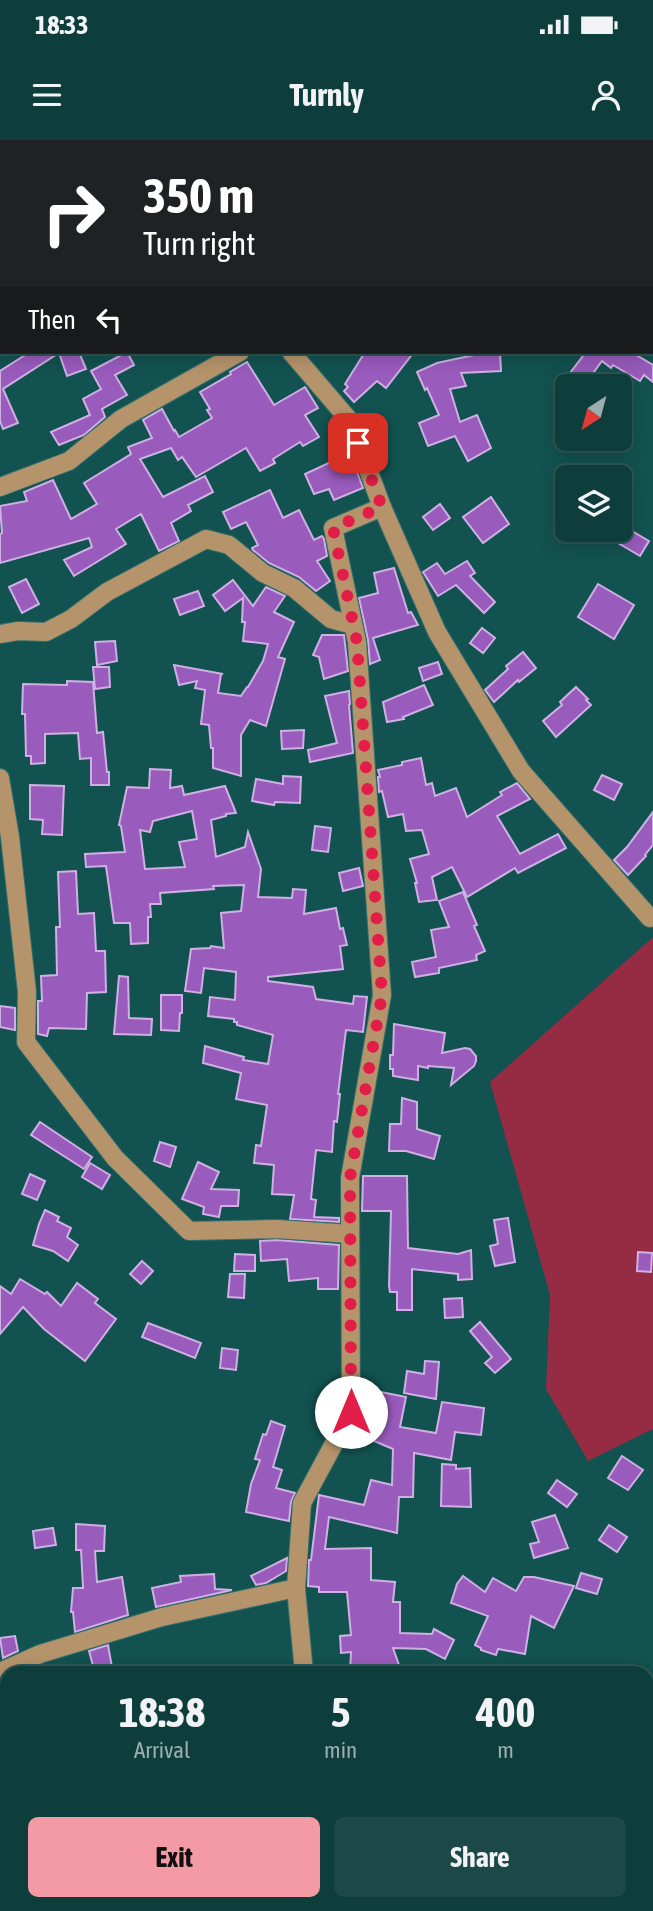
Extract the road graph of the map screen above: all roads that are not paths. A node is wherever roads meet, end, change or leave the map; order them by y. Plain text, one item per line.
1 (236, 354) edge
2 (293, 354) edge
3 (0, 487) edge
4 (382, 507) junction
5 (353, 625) junction
6 (0, 634) edge
7 (0, 778) edge
8 (650, 919) dead end
9 (350, 1234) junction
10 (296, 1588) junction
11 (13, 1666) edge
12 (303, 1666) edge

1 - 3 street
2 - 4 street
4 - 5 street
4 - 8 street
5 - 6 street
5 - 9 street
7 - 9 street
9 - 10 street
10 - 11 street
10 - 12 street

